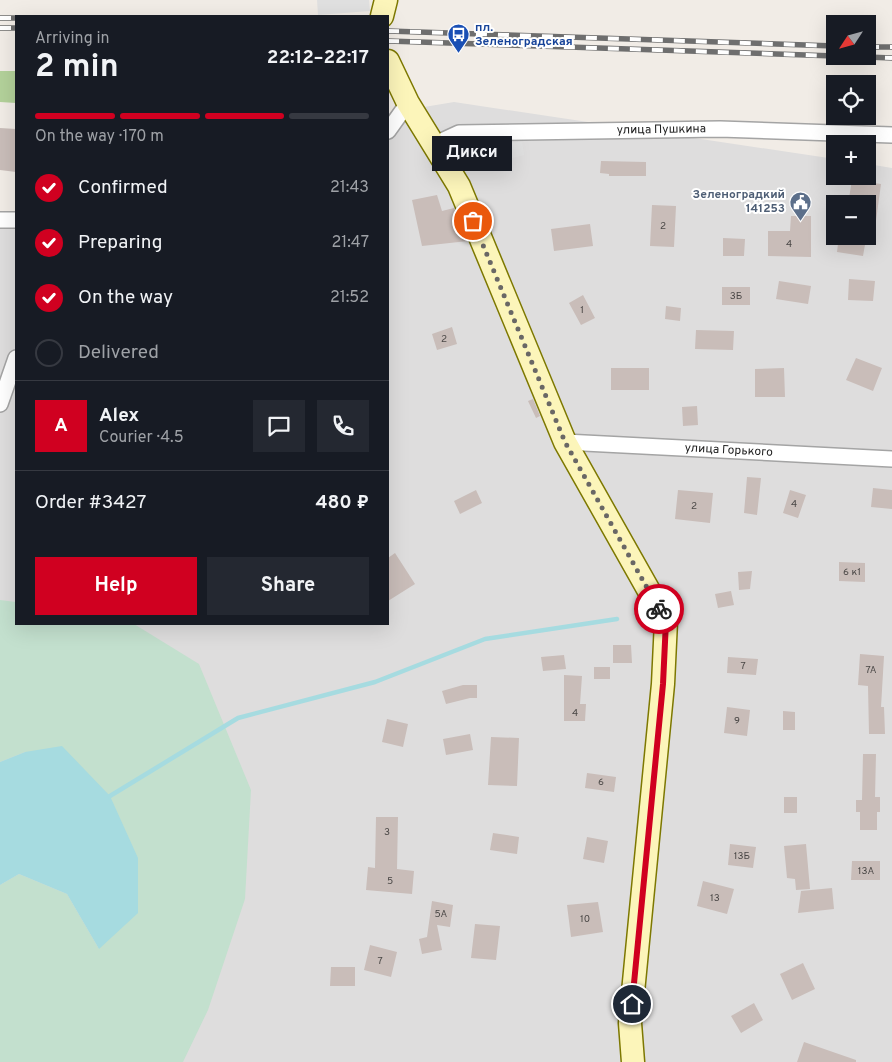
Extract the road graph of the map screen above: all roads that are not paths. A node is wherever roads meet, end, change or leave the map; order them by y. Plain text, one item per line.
1 (386, 0) edge
2 (382, 15) edge
3 (389, 63) edge
4 (408, 103) junction
5 (389, 129) edge
6 (892, 135) edge
7 (433, 146) junction
8 (0, 220) edge
9 (15, 220) edge
10 (15, 361) edge
11 (0, 404) edge
12 (565, 442) junction
13 (892, 459) edge
14 (633, 1062) edge

1 - 2 street
3 - 4 street
4 - 5 street
4 - 7 street
6 - 7 street, улица Пушкина
7 - 12 street
8 - 9 street
10 - 11 street
12 - 13 street, улица Горького
12 - 14 street

